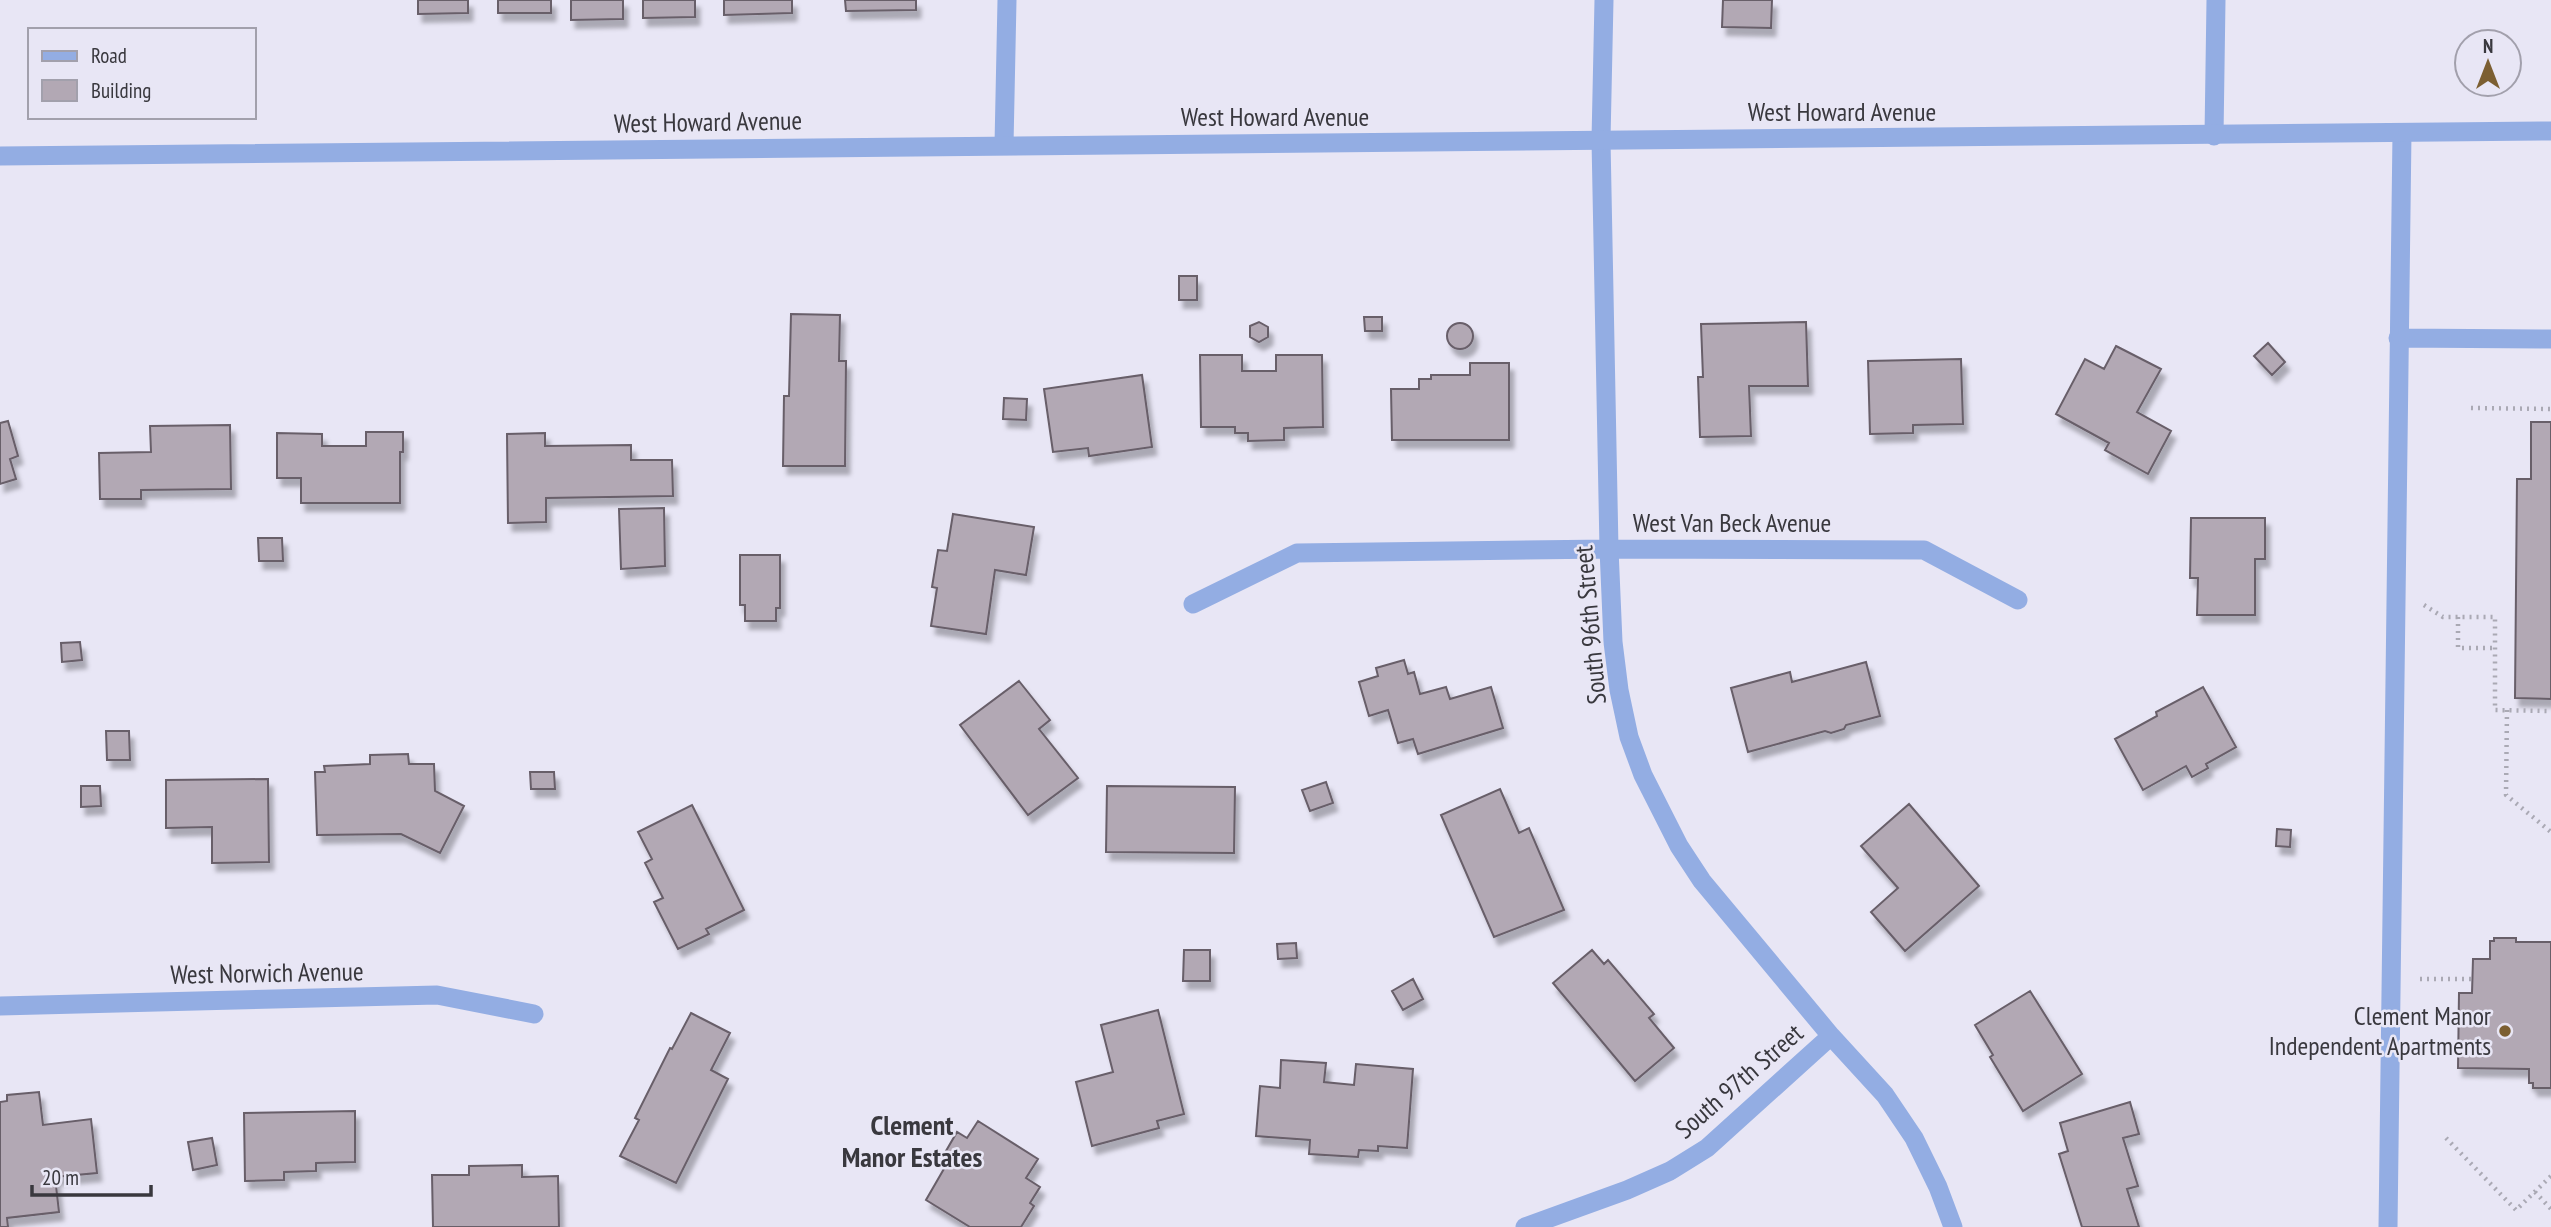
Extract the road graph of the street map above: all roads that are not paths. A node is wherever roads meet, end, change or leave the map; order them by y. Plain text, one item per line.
1 (1007, 0) edge
2 (1604, 0) edge
3 (2216, 0) edge
4 (2551, 131) edge
5 (2402, 133) junction
6 (2214, 136) junction
7 (1601, 140) junction
8 (1004, 145) junction
9 (0, 156) edge
10 (2398, 338) junction
11 (2551, 339) edge
12 (1609, 549) junction
13 (2018, 600) dead end
14 (1193, 604) dead end
15 (0, 1006) edge
16 (534, 1014) dead end
17 (1831, 1036) junction
18 (1525, 1227) edge
19 (1953, 1227) edge
20 (2388, 1227) edge

1 - 8 street
2 - 7 street, South 96th Street
3 - 6 street
4 - 5 street, West Howard Avenue
5 - 6 street, West Howard Avenue
5 - 10 street
6 - 7 street, West Howard Avenue
7 - 8 street, West Howard Avenue
7 - 12 street, South 96th Street
8 - 9 street, West Howard Avenue
10 - 11 street
10 - 20 street
12 - 13 street, West Van Beck Avenue
12 - 14 street, West Van Beck Avenue
12 - 17 street, South 96th Street
15 - 16 street, West Norwich Avenue
17 - 18 street, South 97th Street
17 - 19 street, South 96th Street

